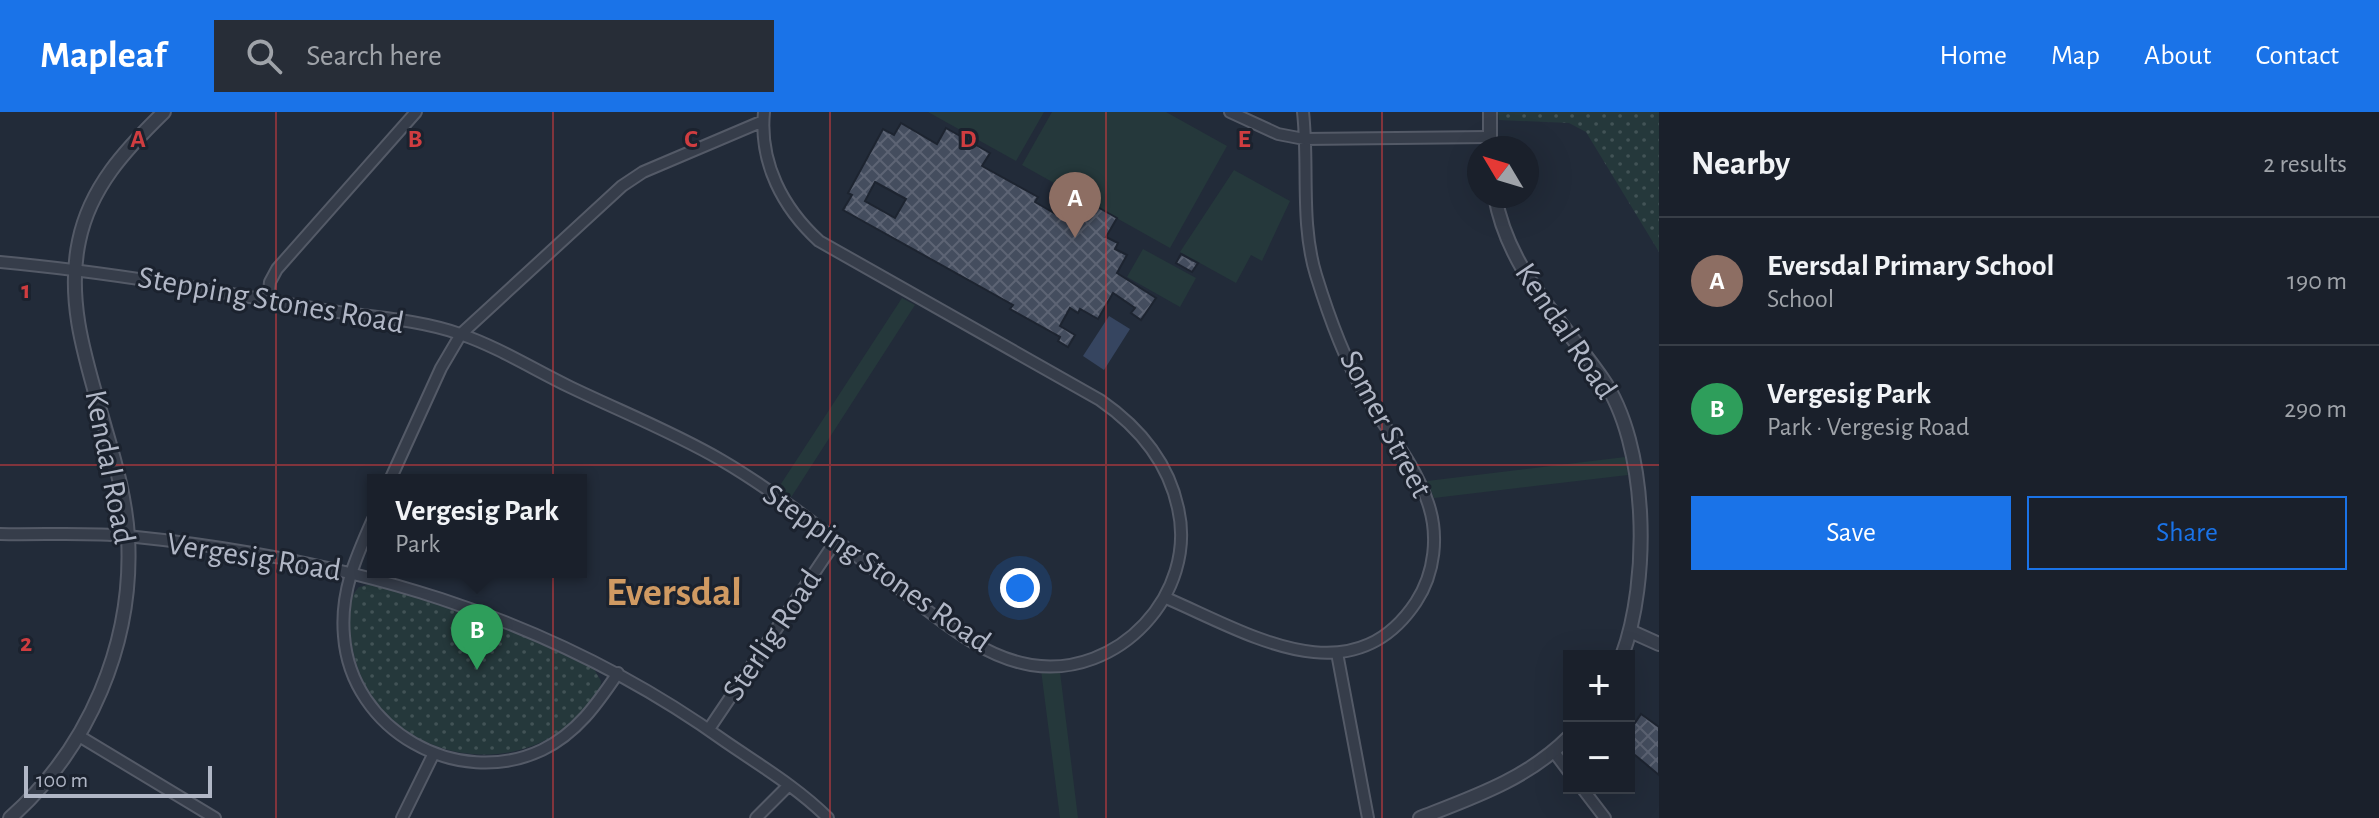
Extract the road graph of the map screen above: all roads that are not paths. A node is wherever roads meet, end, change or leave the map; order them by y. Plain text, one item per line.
1 (164, 112) edge
2 (416, 112) edge
3 (1230, 112) edge
4 (1303, 112) edge
5 (1490, 112) edge
6 (764, 116) edge
7 (1489, 136) edge
8 (1304, 139) junction
9 (1467, 142) edge
10 (1498, 208) edge
11 (0, 262) edge
12 (75, 269) junction
13 (268, 300) junction
14 (461, 334) junction
15 (393, 474) edge
16 (367, 533) edge
17 (0, 534) edge
18 (128, 536) junction
19 (835, 542) junction
20 (350, 571) junction
21 (367, 576) edge
22 (373, 578) edge
23 (1166, 598) junction
24 (1630, 631) junction
25 (1659, 644) edge
26 (1624, 650) edge
27 (1337, 653) junction
28 (618, 673) junction
29 (709, 729) junction
30 (79, 736) junction
31 (1563, 743) edge
32 (1554, 752) junction
33 (433, 755) junction
34 (1563, 764) edge
35 (789, 785) junction
36 (1587, 794) edge
37 (10, 818) edge
38 (215, 818) edge
39 (402, 818) edge
40 (756, 818) edge
41 (828, 818) edge
42 (1368, 818) edge
43 (1420, 818) edge
44 (1605, 818) edge

1 - 12 street, Kendal Road
2 - 13 street
3 - 8 street
4 - 8 street, Somer Street
5 - 7 street
6 - 14 street
6 - 23 street, Stepping Stones Road
8 - 9 street
8 - 27 street, Somer Street
10 - 24 street, Kendal Road
11 - 12 street, Stepping Stones Road
12 - 13 street, Stepping Stones Road
12 - 18 street, Kendal Road
13 - 14 street, Stepping Stones Road
14 - 15 street
14 - 19 street, Stepping Stones Road
16 - 20 street
17 - 18 street, Vergesig Road
18 - 20 street, Vergesig Road
18 - 30 street, Kendal Road
19 - 23 street, Stepping Stones Road
19 - 29 street, Sterlig Road
20 - 21 street, Vergesig Road
20 - 33 street
22 - 28 street, Vergesig Road
23 - 27 street, Somer Street
24 - 25 street
24 - 26 street, Kendal Road
27 - 42 street
28 - 29 street, Vergesig Road
28 - 33 street
29 - 35 street, Vergesig Road
30 - 37 street, Kendal Road
30 - 38 street
31 - 32 street
32 - 34 street
32 - 43 street
33 - 39 street
35 - 40 street
35 - 41 street, Vergesig Road
36 - 44 street

